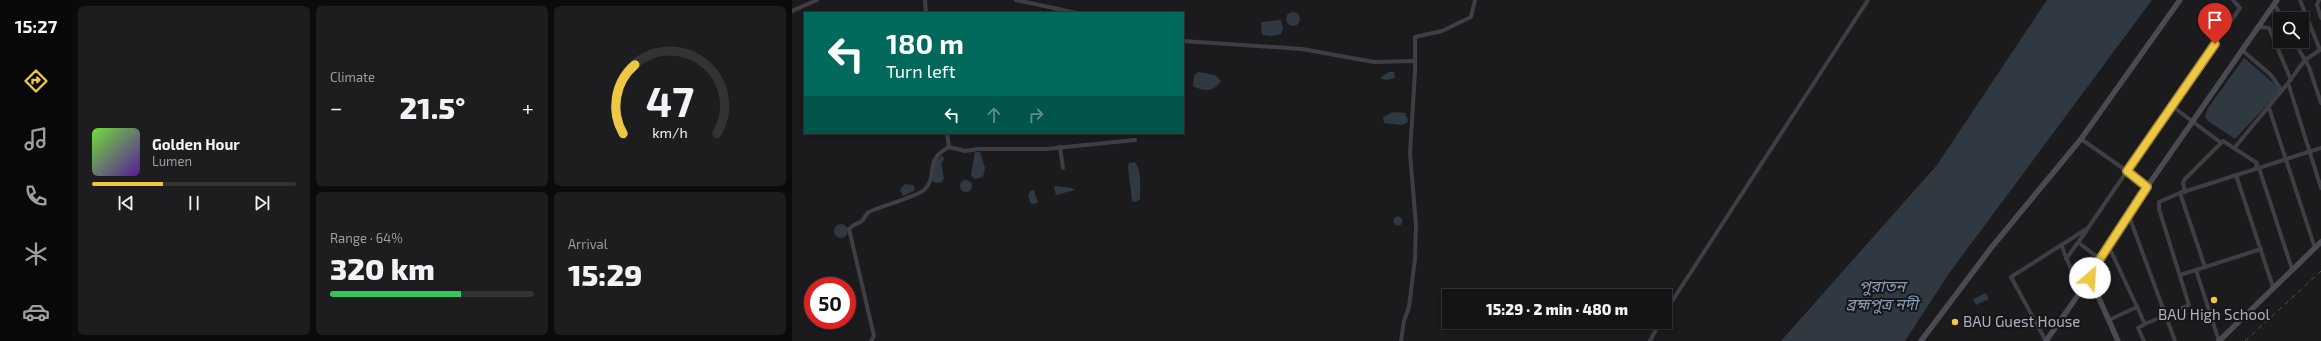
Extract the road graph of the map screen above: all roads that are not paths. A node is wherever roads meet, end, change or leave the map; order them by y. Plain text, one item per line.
1 (817, 0) edge
2 (925, 0) edge
3 (1016, 0) edge
4 (1475, 0) edge
5 (1868, 0) edge
6 (2180, 0) edge
7 (2233, 0) edge
8 (2277, 0) edge
9 (2300, 0) edge
10 (2319, 0) edge
11 (2273, 7) junction
12 (792, 11) edge
13 (926, 12) edge
14 (1072, 12) edge
15 (2279, 12) edge
16 (2321, 18) edge
17 (2260, 27) junction
18 (1184, 41) edge
19 (2298, 48) edge
20 (2320, 49) edge
21 (2243, 51) junction
22 (2304, 60) junction
23 (1415, 61) junction
24 (2290, 82) junction
25 (2282, 91) junction
26 (2321, 103) edge
27 (2172, 106) junction
28 (2268, 108) junction
29 (2195, 122) junction
30 (947, 134) edge
31 (2081, 139) junction
32 (1135, 140) dead end
33 (2220, 142) junction
34 (949, 147) junction
35 (1060, 147) junction
36 (2235, 147) junction
37 (2321, 148) edge
38 (2309, 151) junction
39 (2285, 159) junction
40 (1063, 168) dead end
41 (2258, 168) junction
42 (2127, 171) junction
43 (2236, 175) junction
44 (2147, 187) junction
45 (2321, 188) edge
46 (2185, 192) junction
47 (2180, 193) junction
48 (2129, 216) junction
49 (2088, 228) junction
50 (2321, 242) edge
51 (2079, 243) junction
52 (2062, 247) junction
53 (2109, 247) junction
54 (2315, 248) junction
55 (2261, 249) junction
56 (2066, 259) junction
57 (2100, 259) junction
58 (2205, 267) junction
59 (2292, 269) junction
60 (2196, 270) junction
61 (2180, 275) junction
62 (2090, 278) junction
63 (2274, 287) junction
64 (2080, 292) junction
65 (1672, 301) edge
66 (2137, 307) junction
67 (2166, 315) junction
68 (2109, 320) junction
69 (2145, 324) junction
70 (1656, 329) edge
71 (871, 341) edge
72 (1401, 341) edge
73 (1650, 341) edge
74 (1921, 341) edge
75 (2046, 341) edge
76 (2118, 341) edge
77 (2144, 341) edge
78 (2175, 341) edge
79 (2219, 341) edge

1 - 12 street
2 - 13 street
3 - 14 street
4 - 23 street
5 - 65 street
6 - 31 street
7 - 27 street
8 - 11 street
9 - 20 street
10 - 16 street
11 - 15 street
11 - 17 street
17 - 21 street
17 - 24 street
18 - 23 street
19 - 22 street
20 - 22 street
21 - 25 street
21 - 29 street
22 - 24 street
22 - 26 street
23 - 72 street
24 - 25 street
24 - 38 street
25 - 28 street
27 - 29 street
27 - 42 street
28 - 36 street
28 - 39 street
29 - 33 street
29 - 44 street
30 - 34 street
31 - 42 street
31 - 74 street
32 - 35 street
33 - 36 street
33 - 46 street
34 - 35 street
34 - 71 street
35 - 40 street
36 - 41 street
37 - 38 street
38 - 39 street
38 - 45 street
39 - 41 street
39 - 54 street
41 - 43 street
41 - 59 street
42 - 44 street
42 - 49 street
43 - 46 street
43 - 55 street
44 - 48 street
46 - 47 street
47 - 58 street
47 - 61 street
48 - 53 street
48 - 67 street
49 - 51 street
49 - 52 street
50 - 54 street
51 - 56 street
51 - 57 street
52 - 56 street
52 - 75 street
53 - 57 street
53 - 66 street
54 - 59 street
55 - 58 street
55 - 63 street
56 - 64 street
57 - 62 street
58 - 60 street
59 - 63 street
60 - 61 street
60 - 79 street
61 - 67 street
62 - 64 street
62 - 68 street
63 - 79 street
64 - 75 street
66 - 68 street
66 - 69 street
67 - 69 street
67 - 78 street
68 - 76 street
69 - 77 street
70 - 73 street

